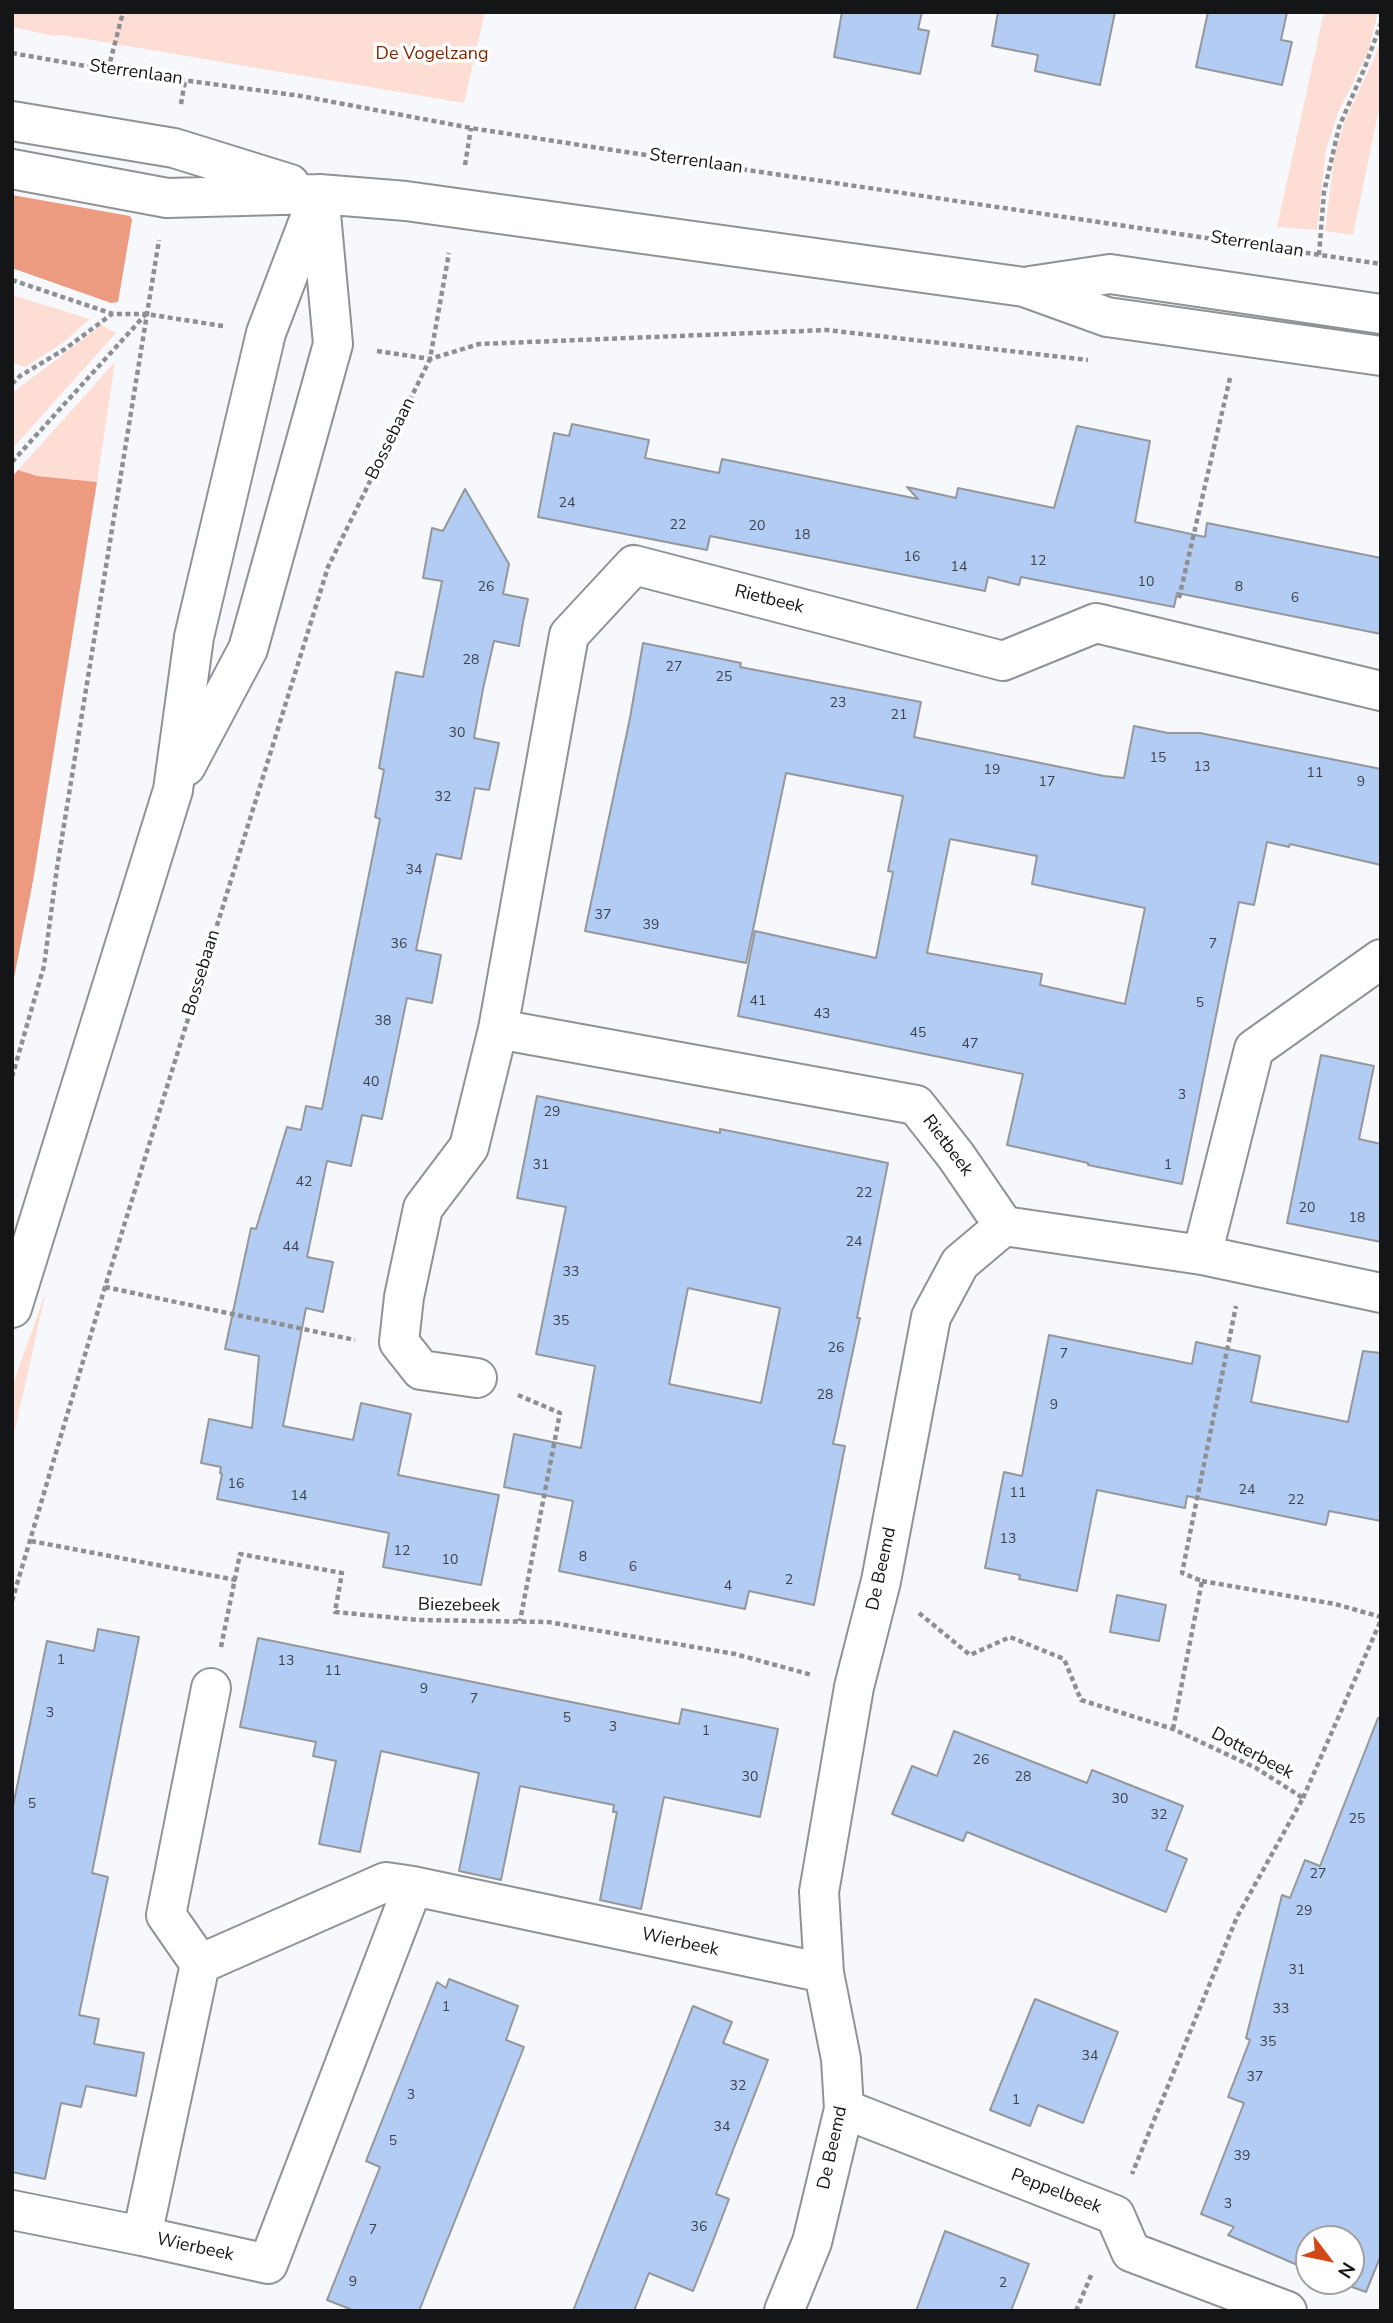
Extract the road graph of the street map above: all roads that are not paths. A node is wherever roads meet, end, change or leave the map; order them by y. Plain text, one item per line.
1 (12, 121) edge
2 (12, 169) edge
3 (319, 194) junction
4 (1024, 287) junction
5 (1381, 314) edge
6 (1381, 356) edge
7 (1381, 691) edge
8 (173, 790) junction
9 (1381, 959) edge
10 (498, 1029) junction
11 (1004, 1226) junction
12 (1202, 1255) junction
13 (1381, 1293) edge
14 (12, 1308) edge
15 (478, 1378) road end
16 (211, 1688) road end
17 (413, 1886) junction
18 (200, 1964) junction
19 (824, 1973) junction
20 (844, 2109) junction
21 (12, 2210) edge
22 (142, 2236) junction
23 (784, 2311) edge
24 (1287, 2311) edge

1 - 3 street
2 - 3 street
3 - 4 street
3 - 8 street
3 - 8 street
4 - 5 street
4 - 6 street
7 - 10 street, Rietbeek
8 - 14 street
9 - 12 street
10 - 11 street, Rietbeek
10 - 15 street, Rietbeek
11 - 12 street
11 - 19 street, De Beemd
12 - 13 street
16 - 18 street
17 - 18 street, Wierbeek
17 - 19 street, Wierbeek
17 - 22 street, Wierbeek
18 - 22 street, Wierbeek
19 - 20 street, De Beemd
20 - 23 street, De Beemd
20 - 24 street, Peppelbeek
21 - 22 street

